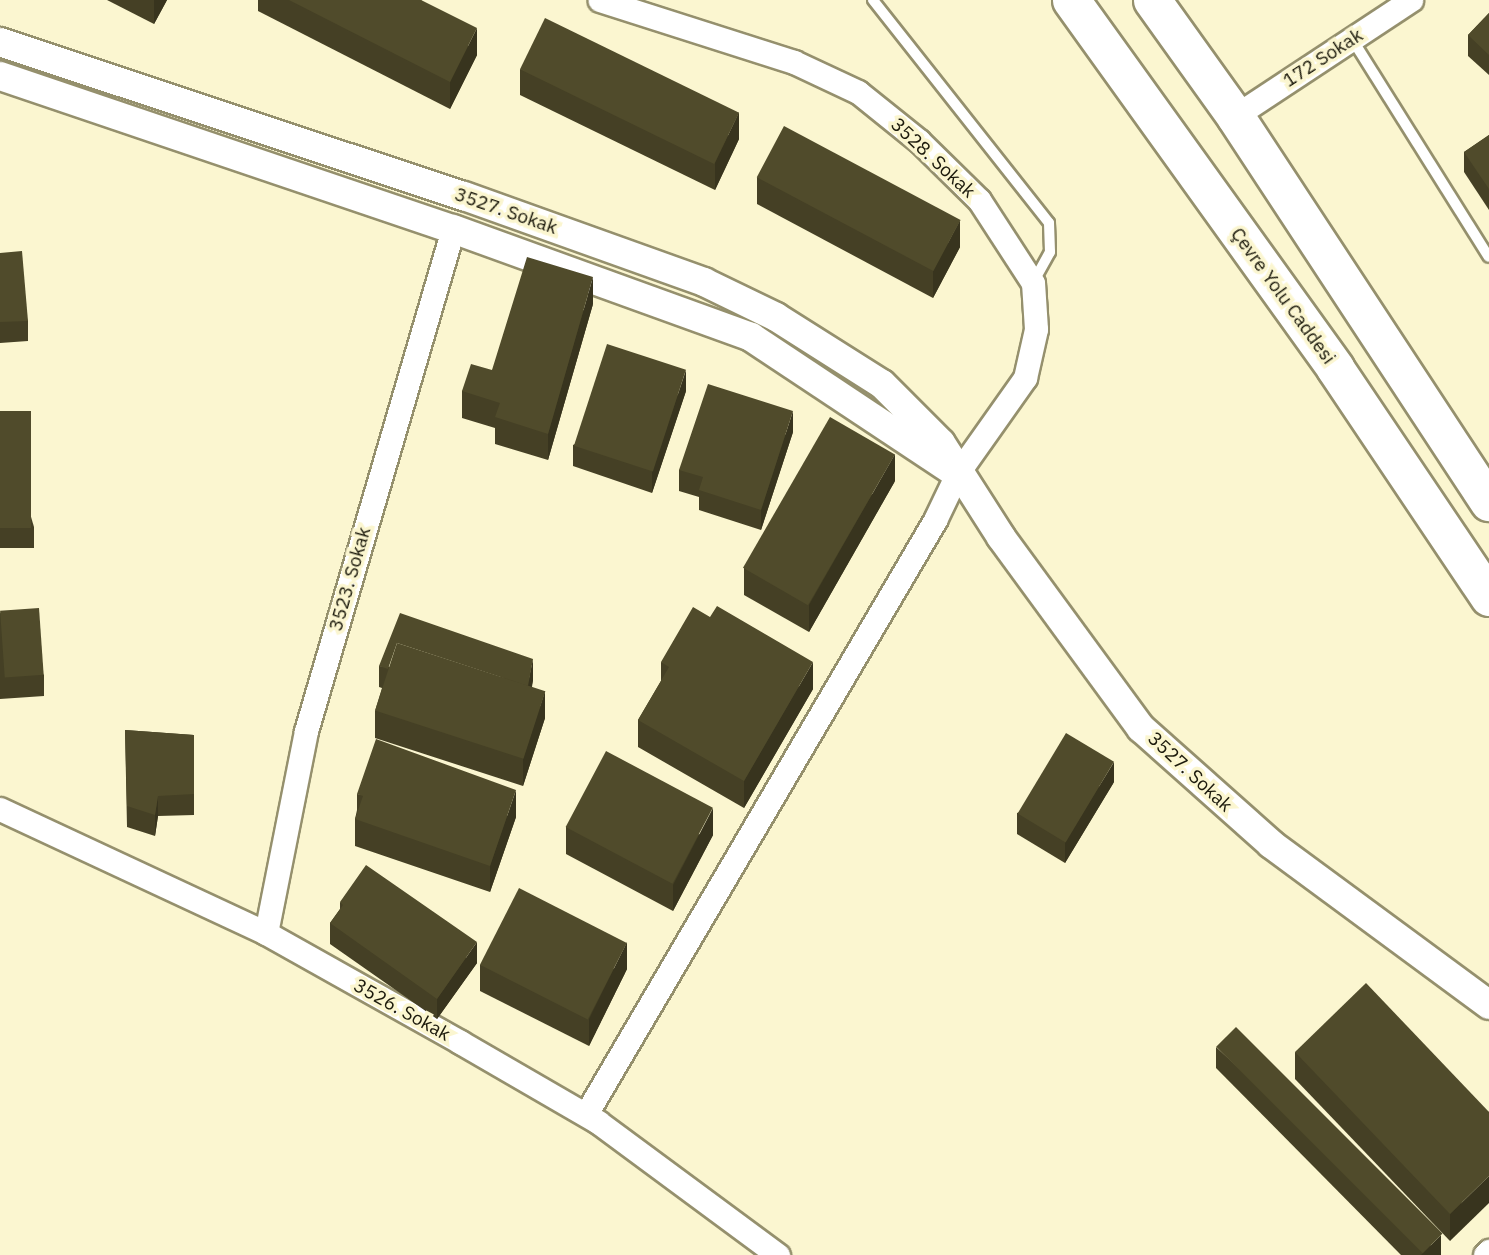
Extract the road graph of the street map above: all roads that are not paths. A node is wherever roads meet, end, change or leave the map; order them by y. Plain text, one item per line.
1 (600, 0) edge
2 (873, 0) edge
3 (1071, 0) edge
4 (1152, 0) edge
5 (1411, 0) edge
6 (1352, 39) junction
7 (0, 42) edge
8 (0, 76) edge
9 (1235, 116) junction
10 (464, 196) junction
11 (453, 229) junction
12 (1489, 257) edge
13 (1033, 283) junction
14 (957, 474) junction
15 (1484, 487) edge
16 (1489, 597) edge
17 (0, 809) edge
18 (266, 933) junction
19 (1489, 1005) edge
20 (586, 1114) junction
21 (1489, 1251) edge
22 (778, 1255) edge
23 (1485, 1255) edge

1 - 13 street, 3528. Sokak
2 - 13 lane
3 - 16 highway, Çevre Yolu Caddesi
4 - 9 highway
5 - 6 street, 172 Sokak
6 - 9 street, 172 Sokak
6 - 12 lane
7 - 10 street, 3527. Sokak
8 - 11 street, 3527. Sokak
9 - 15 highway
10 - 11 street
10 - 14 street, 3527. Sokak
11 - 14 street, 3527. Sokak
11 - 18 street, 3523. Sokak
13 - 14 street, 3528. Sokak
14 - 19 street, 3527. Sokak
14 - 20 street, 3528. Sokak
17 - 18 street, 3526. Sokak
18 - 20 street, 3526. Sokak
20 - 22 street, 3526. Sokak
21 - 23 street

